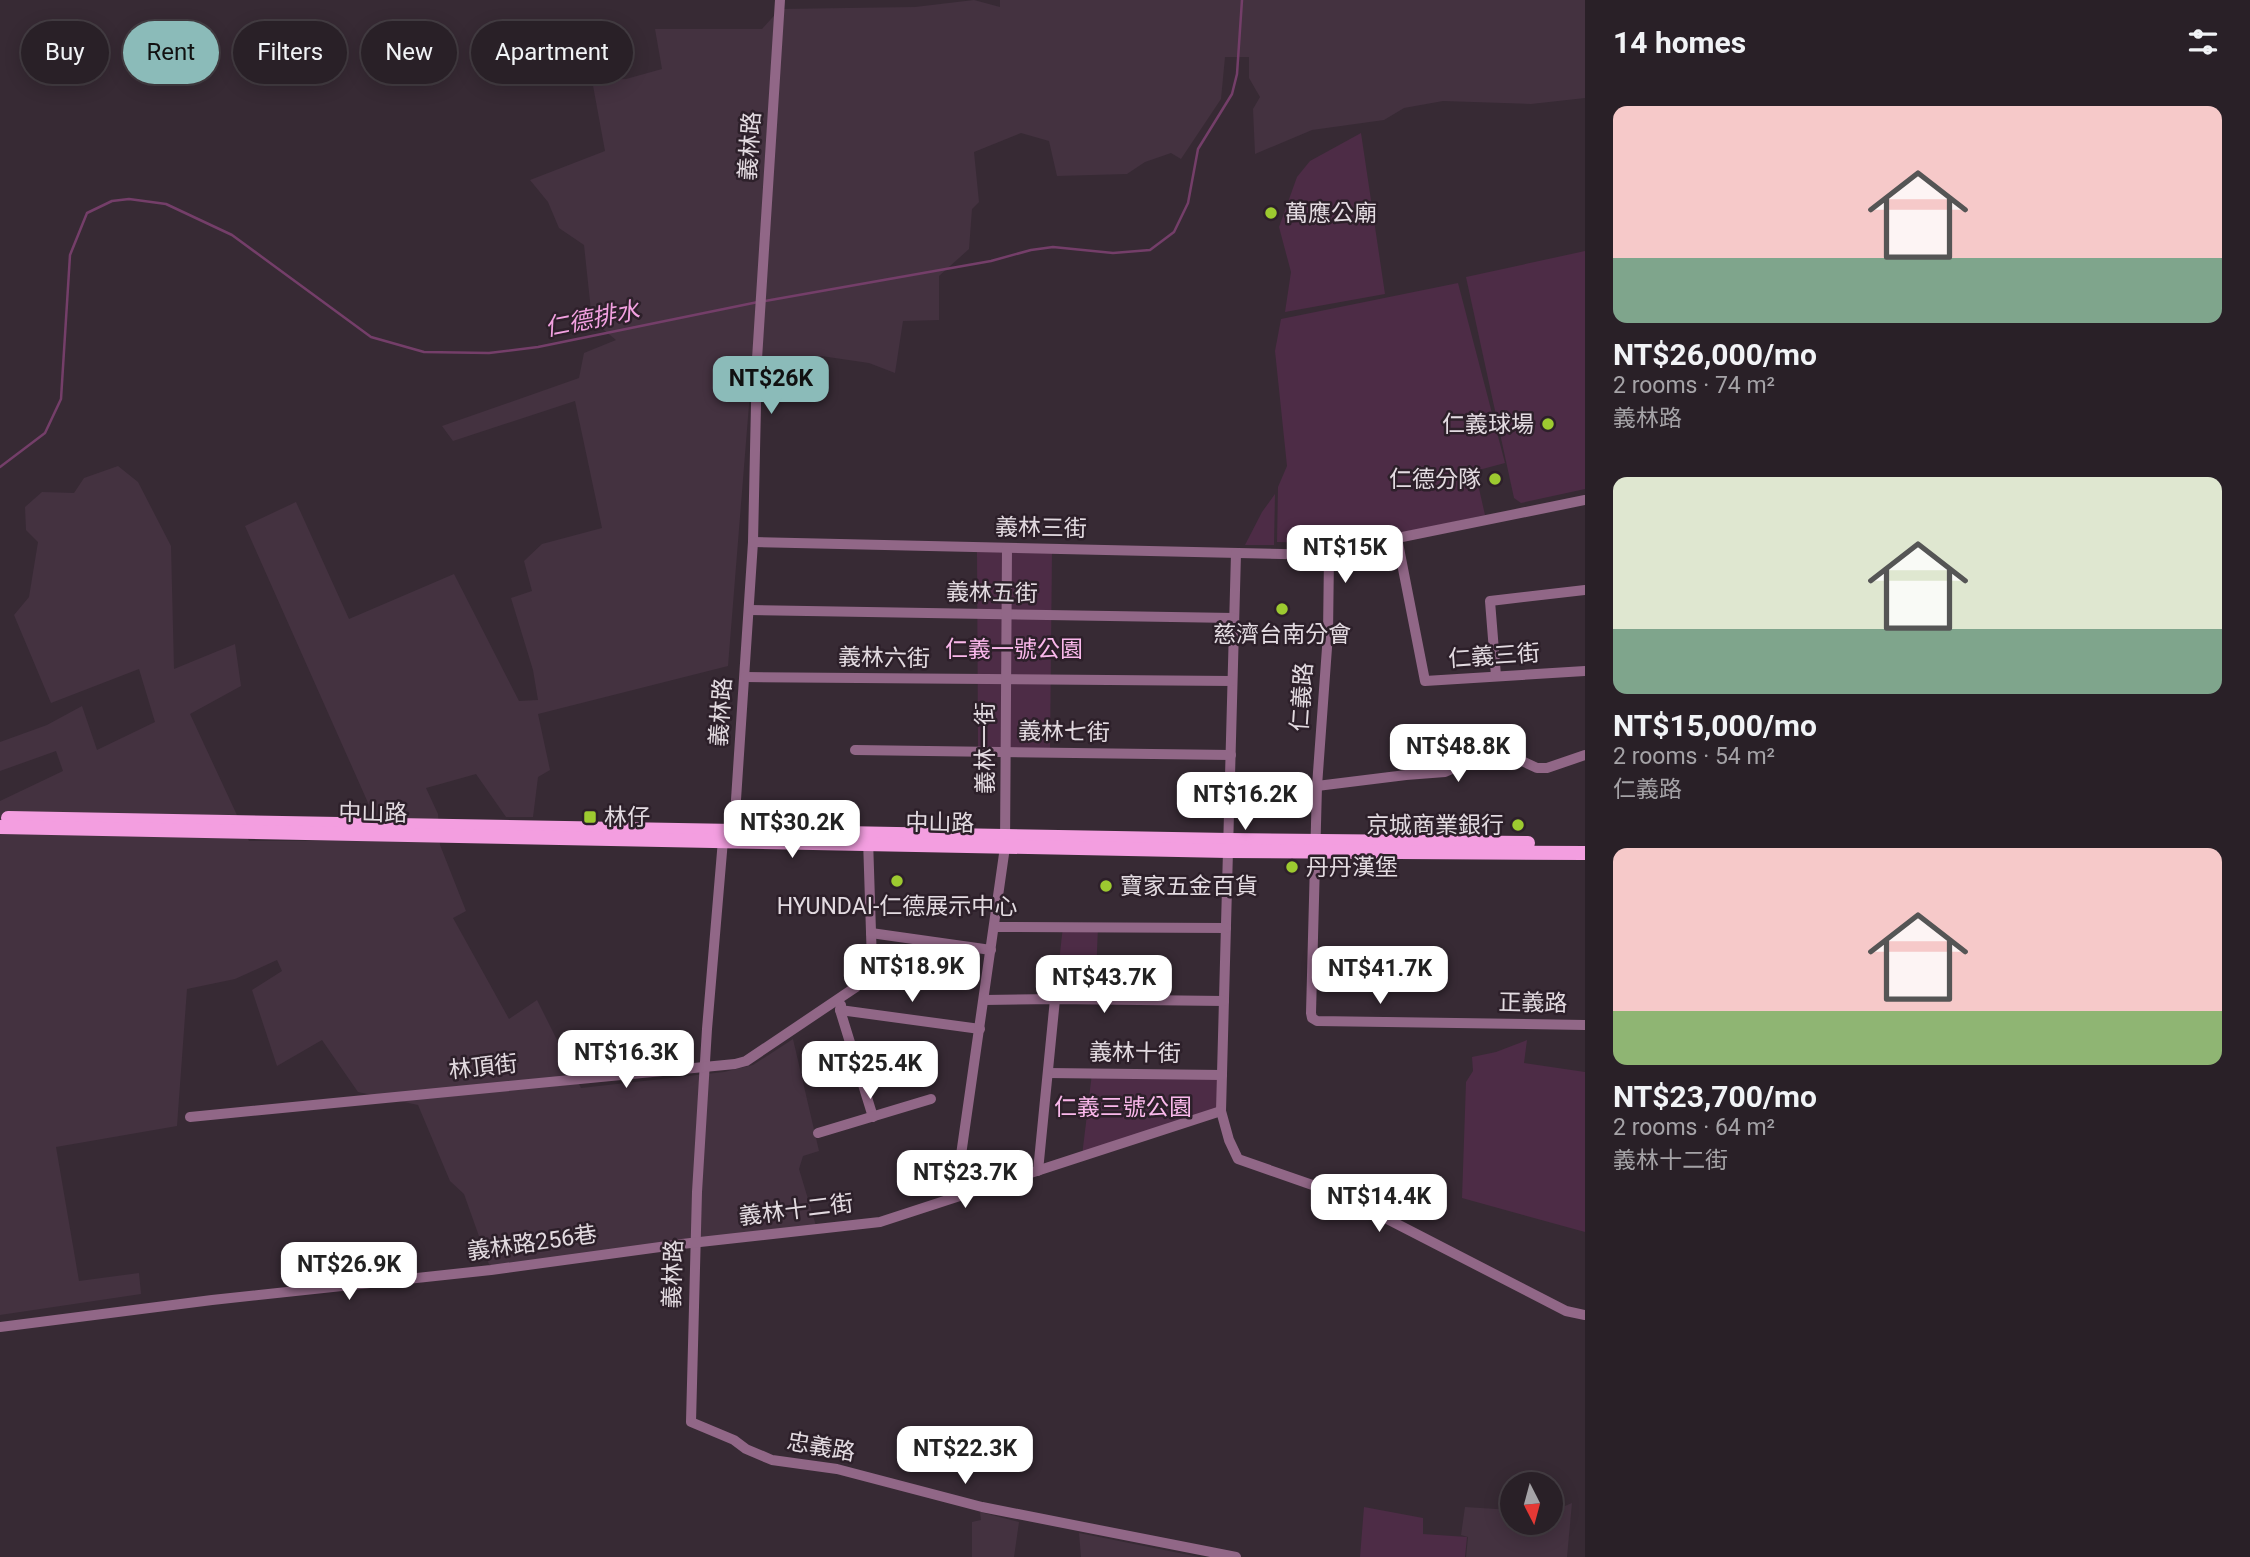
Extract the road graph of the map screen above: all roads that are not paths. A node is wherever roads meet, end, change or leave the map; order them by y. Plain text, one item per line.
1 (780, 0) edge
2 (1585, 500) edge
3 (1397, 538) junction
4 (753, 542) junction
5 (1007, 548) junction
6 (1236, 553) junction
7 (1329, 555) junction
8 (1585, 590) edge
9 (750, 610) junction
10 (1006, 615) junction
11 (1234, 618) junction
12 (1585, 671) edge
13 (1496, 676) junction
14 (745, 677) junction
15 (1006, 680) junction
16 (1232, 681) junction
17 (855, 750) dead end
18 (1005, 752) junction
19 (1231, 755) junction
20 (1585, 755) edge
21 (1317, 786) junction
22 (0, 818) edge
23 (0, 827) edge
24 (729, 835) junction
25 (868, 839) junction
26 (1006, 841) junction
27 (1585, 844) edge
28 (1228, 846) junction
29 (1315, 847) junction
30 (1585, 853) edge
31 (994, 927) junction
32 (1226, 928) junction
33 (871, 933) junction
34 (990, 950) junction
35 (843, 995) junction
36 (1055, 999) junction
37 (984, 1000) junction
38 (1224, 1001) junction
39 (841, 1010) junction
40 (1585, 1025) edge
41 (979, 1029) junction
42 (705, 1067) junction
43 (1048, 1073) junction
44 (1222, 1075) junction
45 (931, 1099) dead end
46 (1222, 1111) junction
47 (190, 1116) dead end
48 (873, 1117) junction
49 (818, 1133) dead end
50 (1038, 1171) junction
51 (955, 1197) junction
52 (695, 1244) junction
53 (1585, 1315) edge
54 (0, 1327) edge
55 (691, 1422) joint
56 (1236, 1557) edge

1 - 4 street, 義林路
2 - 3 street
3 - 7 street
3 - 13 street, 仁義三街
4 - 5 street, 義林三街
4 - 9 street, 義林路
5 - 6 street, 義林三街
5 - 10 street, 義林一街
6 - 7 street, 義林三街
6 - 11 street
7 - 21 street, 仁義路
8 - 13 street
9 - 10 street, 義林五街
9 - 14 street, 義林路
10 - 11 street, 義林五街
10 - 15 street, 義林一街
11 - 16 street
12 - 13 street, 仁義三街
14 - 15 street, 義林六街
14 - 24 street, 義林路
15 - 16 street, 義林六街
15 - 18 street, 義林一街
16 - 19 street
17 - 18 street, 義林七街
18 - 19 street, 義林七街
18 - 26 street, 義林一街
19 - 28 street
20 - 21 street
21 - 29 street, 仁義路
22 - 24 main road, 中山路
23 - 24 main road, 中山路
24 - 25 main road, 中山路
24 - 42 street, 義林路
25 - 26 main road, 中山路
25 - 33 street, 林頂街
26 - 28 main road, 中山路
26 - 31 street, 義林一街
27 - 29 main road, 中山路
28 - 29 main road, 中山路
28 - 32 street
29 - 30 main road, 中山路
29 - 40 street, 正義路
31 - 32 street
31 - 34 street, 義林一街
32 - 38 street
33 - 34 street
33 - 35 street, 林頂街
34 - 37 street, 義林一街
35 - 39 street
35 - 42 street, 林頂街
36 - 37 street
36 - 38 street
36 - 43 street
37 - 41 street, 義林一街
38 - 44 street
39 - 41 street
39 - 48 street
41 - 51 street, 義林一街
42 - 47 street, 林頂街
42 - 52 street, 義林路
43 - 44 street, 義林十街
43 - 50 street
44 - 46 street
45 - 48 street
46 - 50 street, 義林十二街
46 - 53 street
48 - 49 street
50 - 51 street, 義林十二街
51 - 52 street, 義林十二街
52 - 54 street, 義林路256巷
52 - 55 street, 義林路
55 - 56 street, 忠義路

